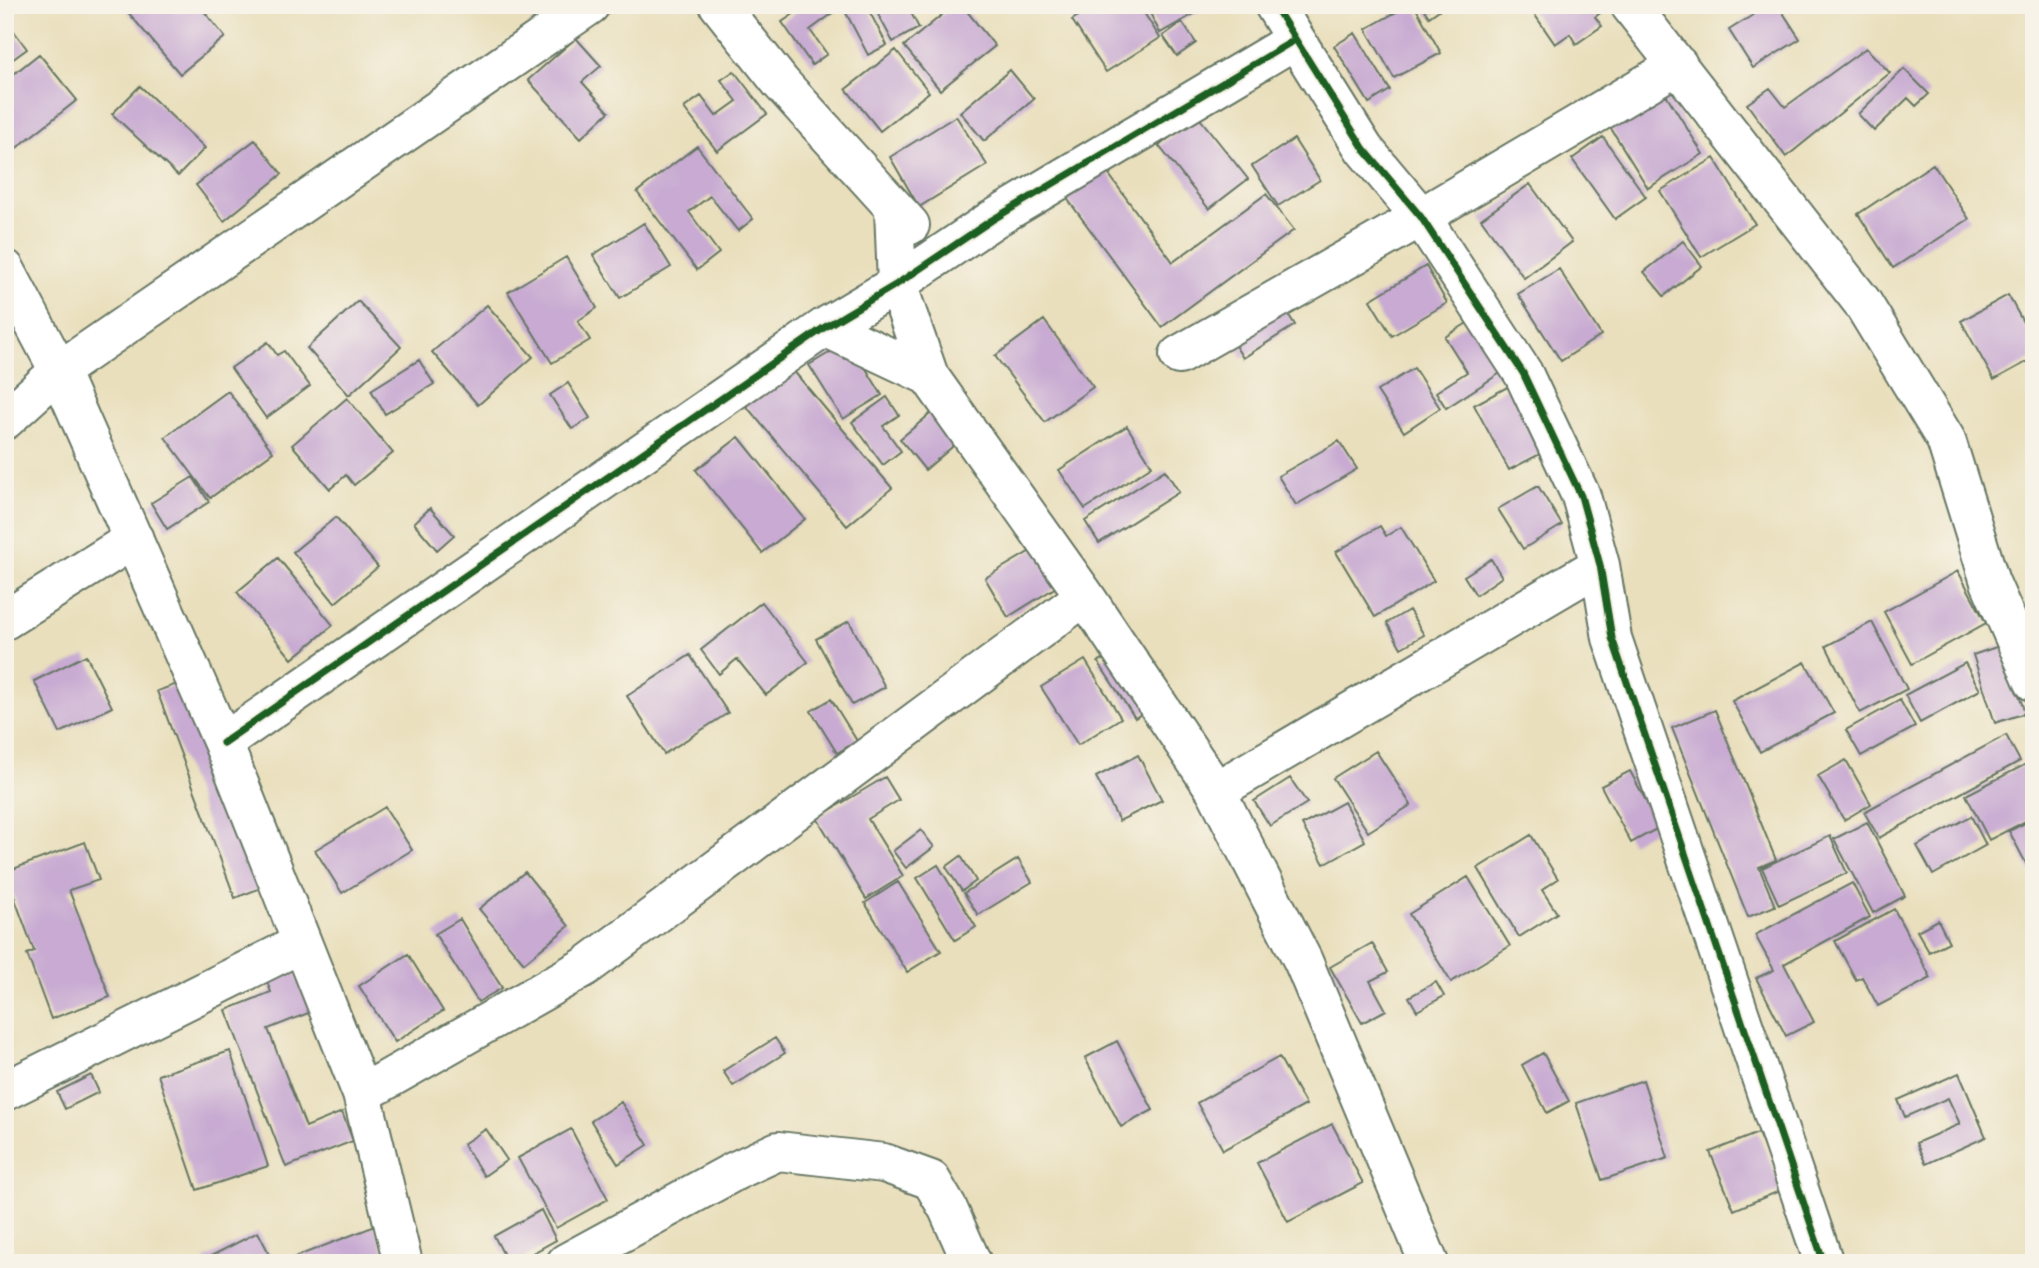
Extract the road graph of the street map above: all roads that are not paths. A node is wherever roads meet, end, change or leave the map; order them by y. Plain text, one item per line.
1 (590, 5) edge
2 (719, 5) edge
3 (1274, 5) edge
4 (1630, 5) edge
5 (1293, 41) junction
6 (1678, 65) junction
7 (894, 208) junction
8 (1421, 217) junction
9 (937, 255) junction
10 (5, 269) edge
11 (897, 284) junction
12 (825, 327) junction
13 (1179, 355) dead end
14 (59, 370) junction
15 (929, 376) junction
16 (5, 420) edge
17 (134, 539) junction
18 (1600, 565) junction
19 (1085, 596) junction
20 (5, 620) edge
21 (2034, 682) edge
22 (223, 743) junction
23 (1216, 791) junction
24 (302, 943) junction
25 (5, 1091) edge
26 (362, 1094) junction
27 (403, 1263) edge
28 (566, 1263) edge
29 (972, 1263) edge
30 (1429, 1263) edge
31 (1824, 1263) edge

1 - 14 street
2 - 7 street
3 - 5 street
4 - 6 street
5 - 8 street
5 - 9 street
6 - 8 street
6 - 21 street
7 - 9 street
7 - 11 street
8 - 13 street
8 - 18 street
9 - 11 street
10 - 14 street
11 - 12 street
11 - 15 street
12 - 15 street
12 - 22 street
14 - 16 street
14 - 17 street
15 - 19 street
17 - 20 street
17 - 22 street
18 - 23 street
18 - 31 street
19 - 23 street
19 - 26 street
22 - 24 street
23 - 30 street
24 - 25 street
24 - 26 street
26 - 27 street
28 - 29 street

